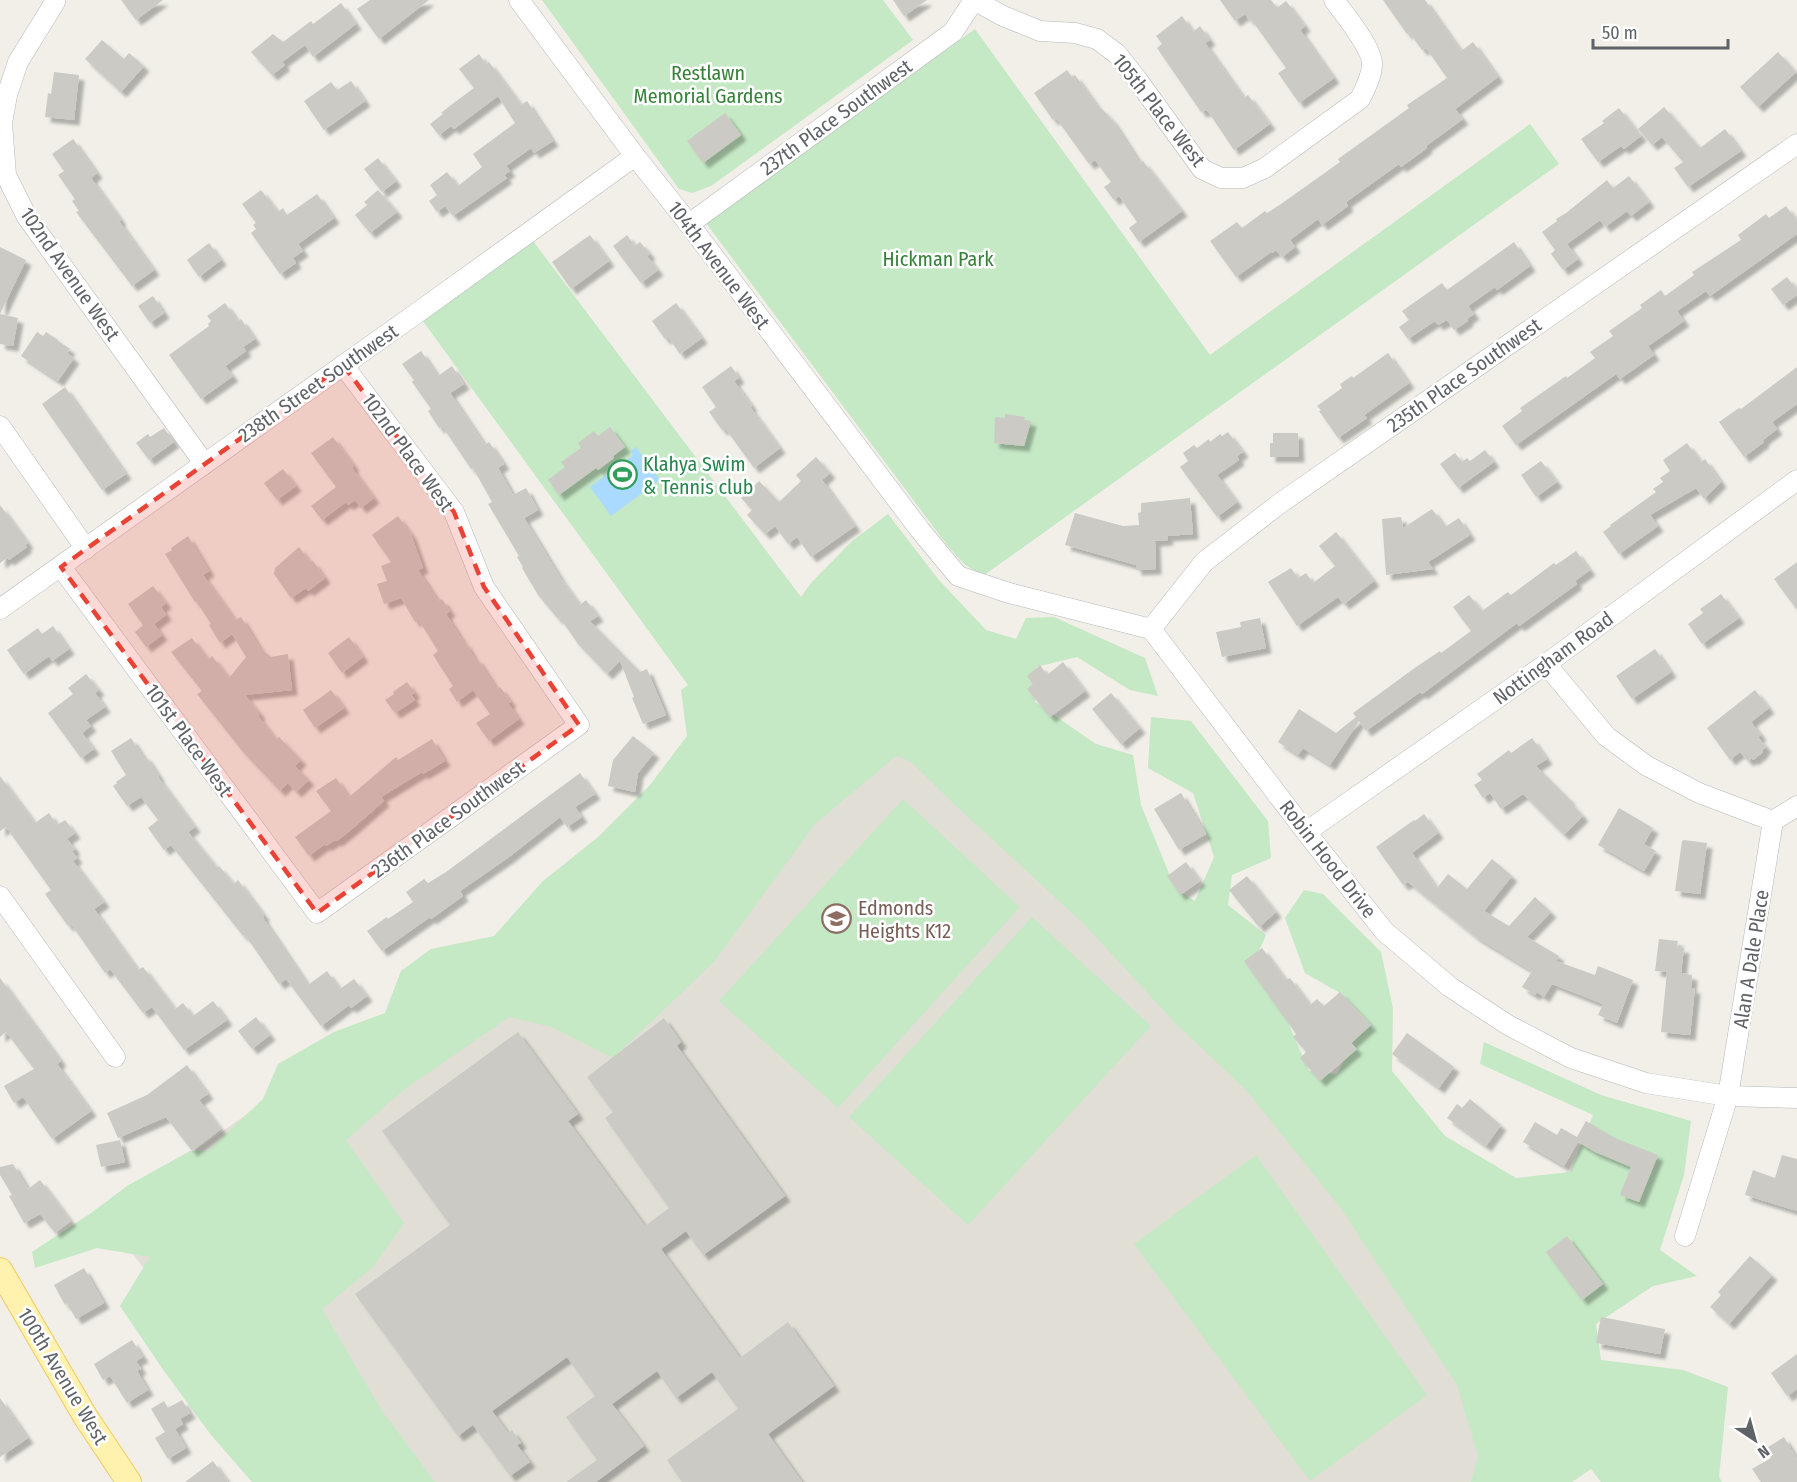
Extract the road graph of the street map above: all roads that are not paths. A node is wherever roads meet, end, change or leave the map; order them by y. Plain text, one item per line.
1 (519, 0) edge
2 (974, 0) edge
3 (1334, 0) edge
4 (55, 2) dead end
5 (1797, 144) edge
6 (635, 156) junction
7 (688, 224) junction
8 (343, 365) junction
9 (0, 426) edge
10 (204, 463) junction
11 (1797, 480) edge
12 (86, 549) junction
13 (61, 567) junction
14 (0, 609) edge
15 (1150, 629) junction
16 (1546, 664) junction
17 (579, 725) joint
18 (1797, 806) edge
19 (1773, 821) junction
20 (1306, 832) junction
21 (0, 896) edge
22 (317, 913) joint
23 (115, 1057) dead end
24 (1728, 1096) junction
25 (1797, 1098) edge
26 (1685, 1236) dead end
27 (0, 1270) edge
28 (129, 1482) edge

1 - 6 street, 104th Avenue West
2 - 3 street, 105th Place West
2 - 7 street, 237th Place Southwest
4 - 10 street, 102nd Avenue West
5 - 15 street, 235th Place Southwest
6 - 7 street, 104th Avenue West
6 - 8 street, 238th Street Southwest
7 - 15 street, 104th Avenue West
8 - 10 street, 238th Street Southwest
8 - 17 street, 102nd Place West
9 - 12 street
10 - 12 street, 238th Street Southwest
11 - 16 street, Nottingham Road
12 - 13 street, 238th Street Southwest
13 - 14 street, 238th Street Southwest
13 - 22 street, 101st Place West
15 - 20 street, Robin Hood Drive
16 - 19 street
16 - 20 street, Nottingham Road
17 - 22 street, 236th Place Southwest
18 - 19 street
19 - 24 street, Alan A Dale Place
20 - 24 street, Robin Hood Drive
21 - 23 street
24 - 25 street, Robin Hood Drive
24 - 26 street, Alan A Dale Place
27 - 28 main road, 100th Avenue West

